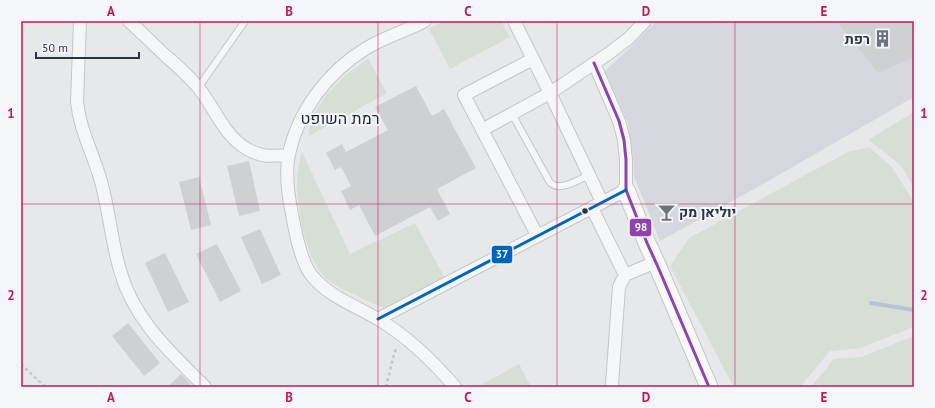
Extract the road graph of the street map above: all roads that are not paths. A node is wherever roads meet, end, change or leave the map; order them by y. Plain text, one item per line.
1 (80, 21) edge
2 (129, 21) edge
3 (245, 21) edge
4 (426, 21) edge
5 (514, 21) edge
6 (645, 21) edge
7 (532, 59) junction
8 (594, 63) junction
9 (198, 88) junction
10 (550, 93) junction
11 (512, 114) junction
12 (482, 130) junction
13 (289, 155) junction
14 (589, 175) junction
15 (626, 190) junction
16 (597, 205) junction
17 (537, 235) junction
18 (656, 262) junction
19 (625, 275) junction
20 (378, 319) junction
21 (205, 387) edge
22 (455, 387) edge
23 (613, 387) edge
24 (709, 387) edge

1 - 21 street
2 - 9 street
3 - 9 lane
4 - 13 street
5 - 7 street
6 - 8 street
7 - 10 street
7 - 12 street
8 - 10 street
8 - 15 street
9 - 13 street
10 - 11 street
10 - 14 street
11 - 12 street
11 - 14 lane
12 - 17 street
13 - 20 street
14 - 16 street
15 - 16 street
15 - 18 street
16 - 17 street
16 - 19 street
17 - 20 street
18 - 19 street
18 - 24 street
19 - 23 street
20 - 22 street

